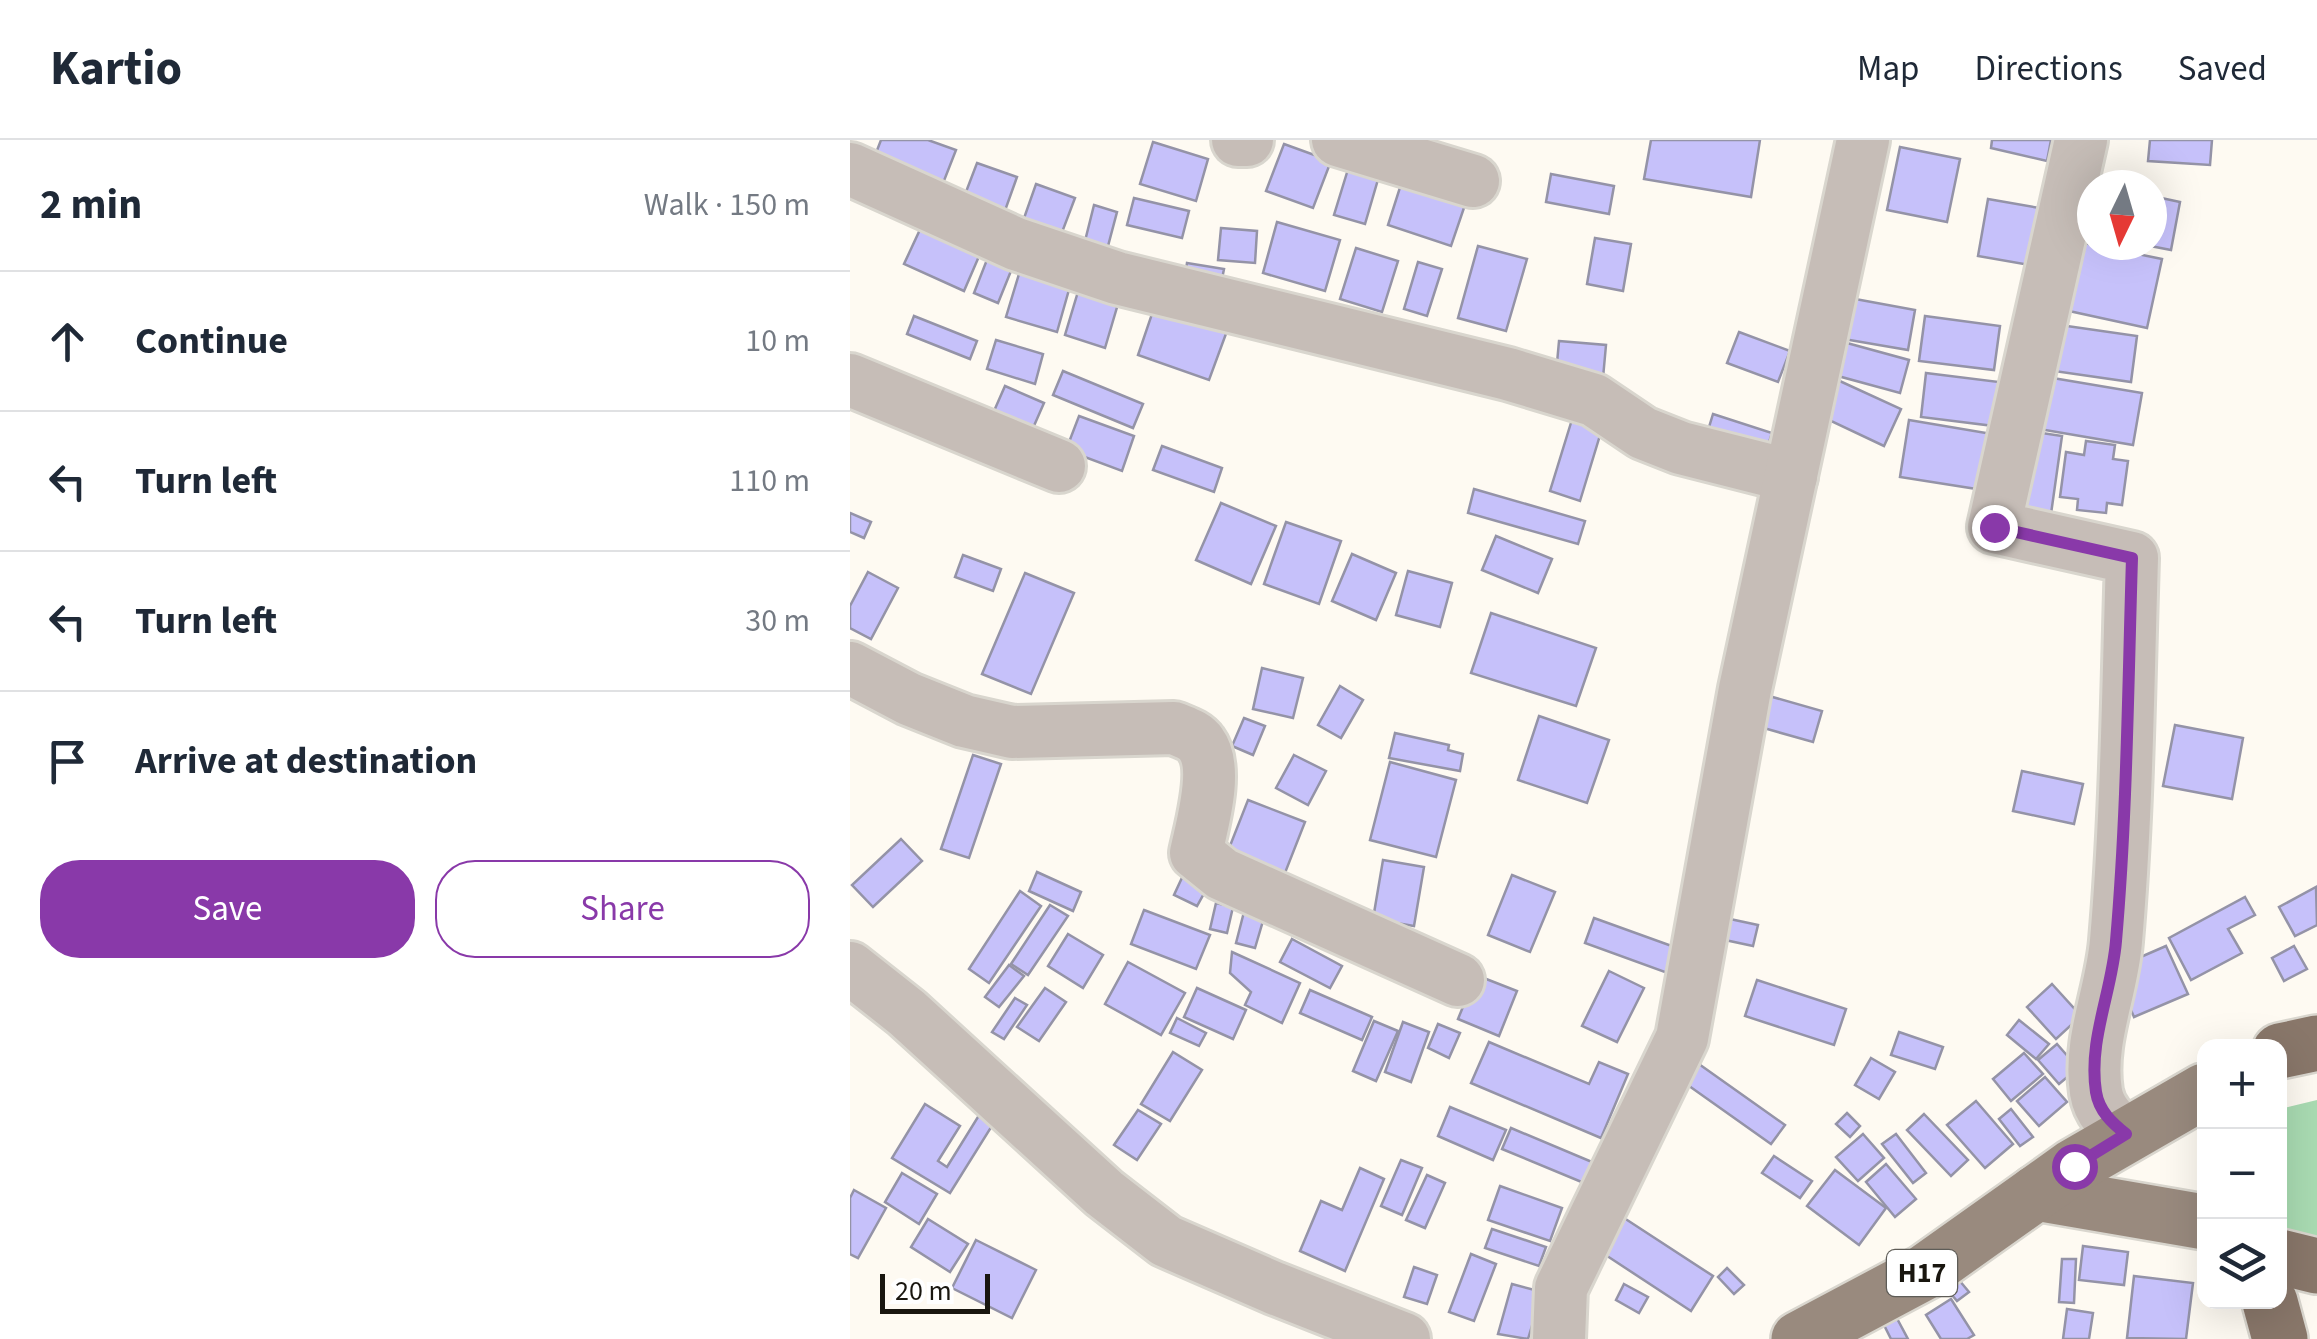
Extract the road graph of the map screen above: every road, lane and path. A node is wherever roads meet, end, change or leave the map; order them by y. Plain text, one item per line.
1 (1238, 140) edge
2 (1247, 140) edge
3 (1338, 140) edge
4 (1863, 140) edge
5 (2081, 140) edge
6 (850, 169) edge
7 (1474, 181) dead end
8 (850, 380) edge
9 (1059, 466) dead end
10 (1791, 476) junction
11 (850, 668) edge
12 (850, 968) edge
13 (1458, 980) dead end
14 (2197, 1095) edge
15 (2126, 1134) junction
16 (2036, 1193) junction
17 (2197, 1221) edge
18 (2287, 1259) edge
19 (2317, 1266) edge
20 (2272, 1309) edge
21 (1404, 1339) edge
22 (1559, 1339) edge
23 (1799, 1339) edge
24 (2280, 1339) edge

1 - 2 street
3 - 7 street
4 - 10 street
5 - 15 street
6 - 10 street
8 - 9 street
10 - 22 street
11 - 13 street
12 - 21 street
14 - 15 main road, H17
15 - 16 main road, H17
16 - 17 main road
16 - 23 main road, H17
18 - 19 highway
20 - 24 highway

